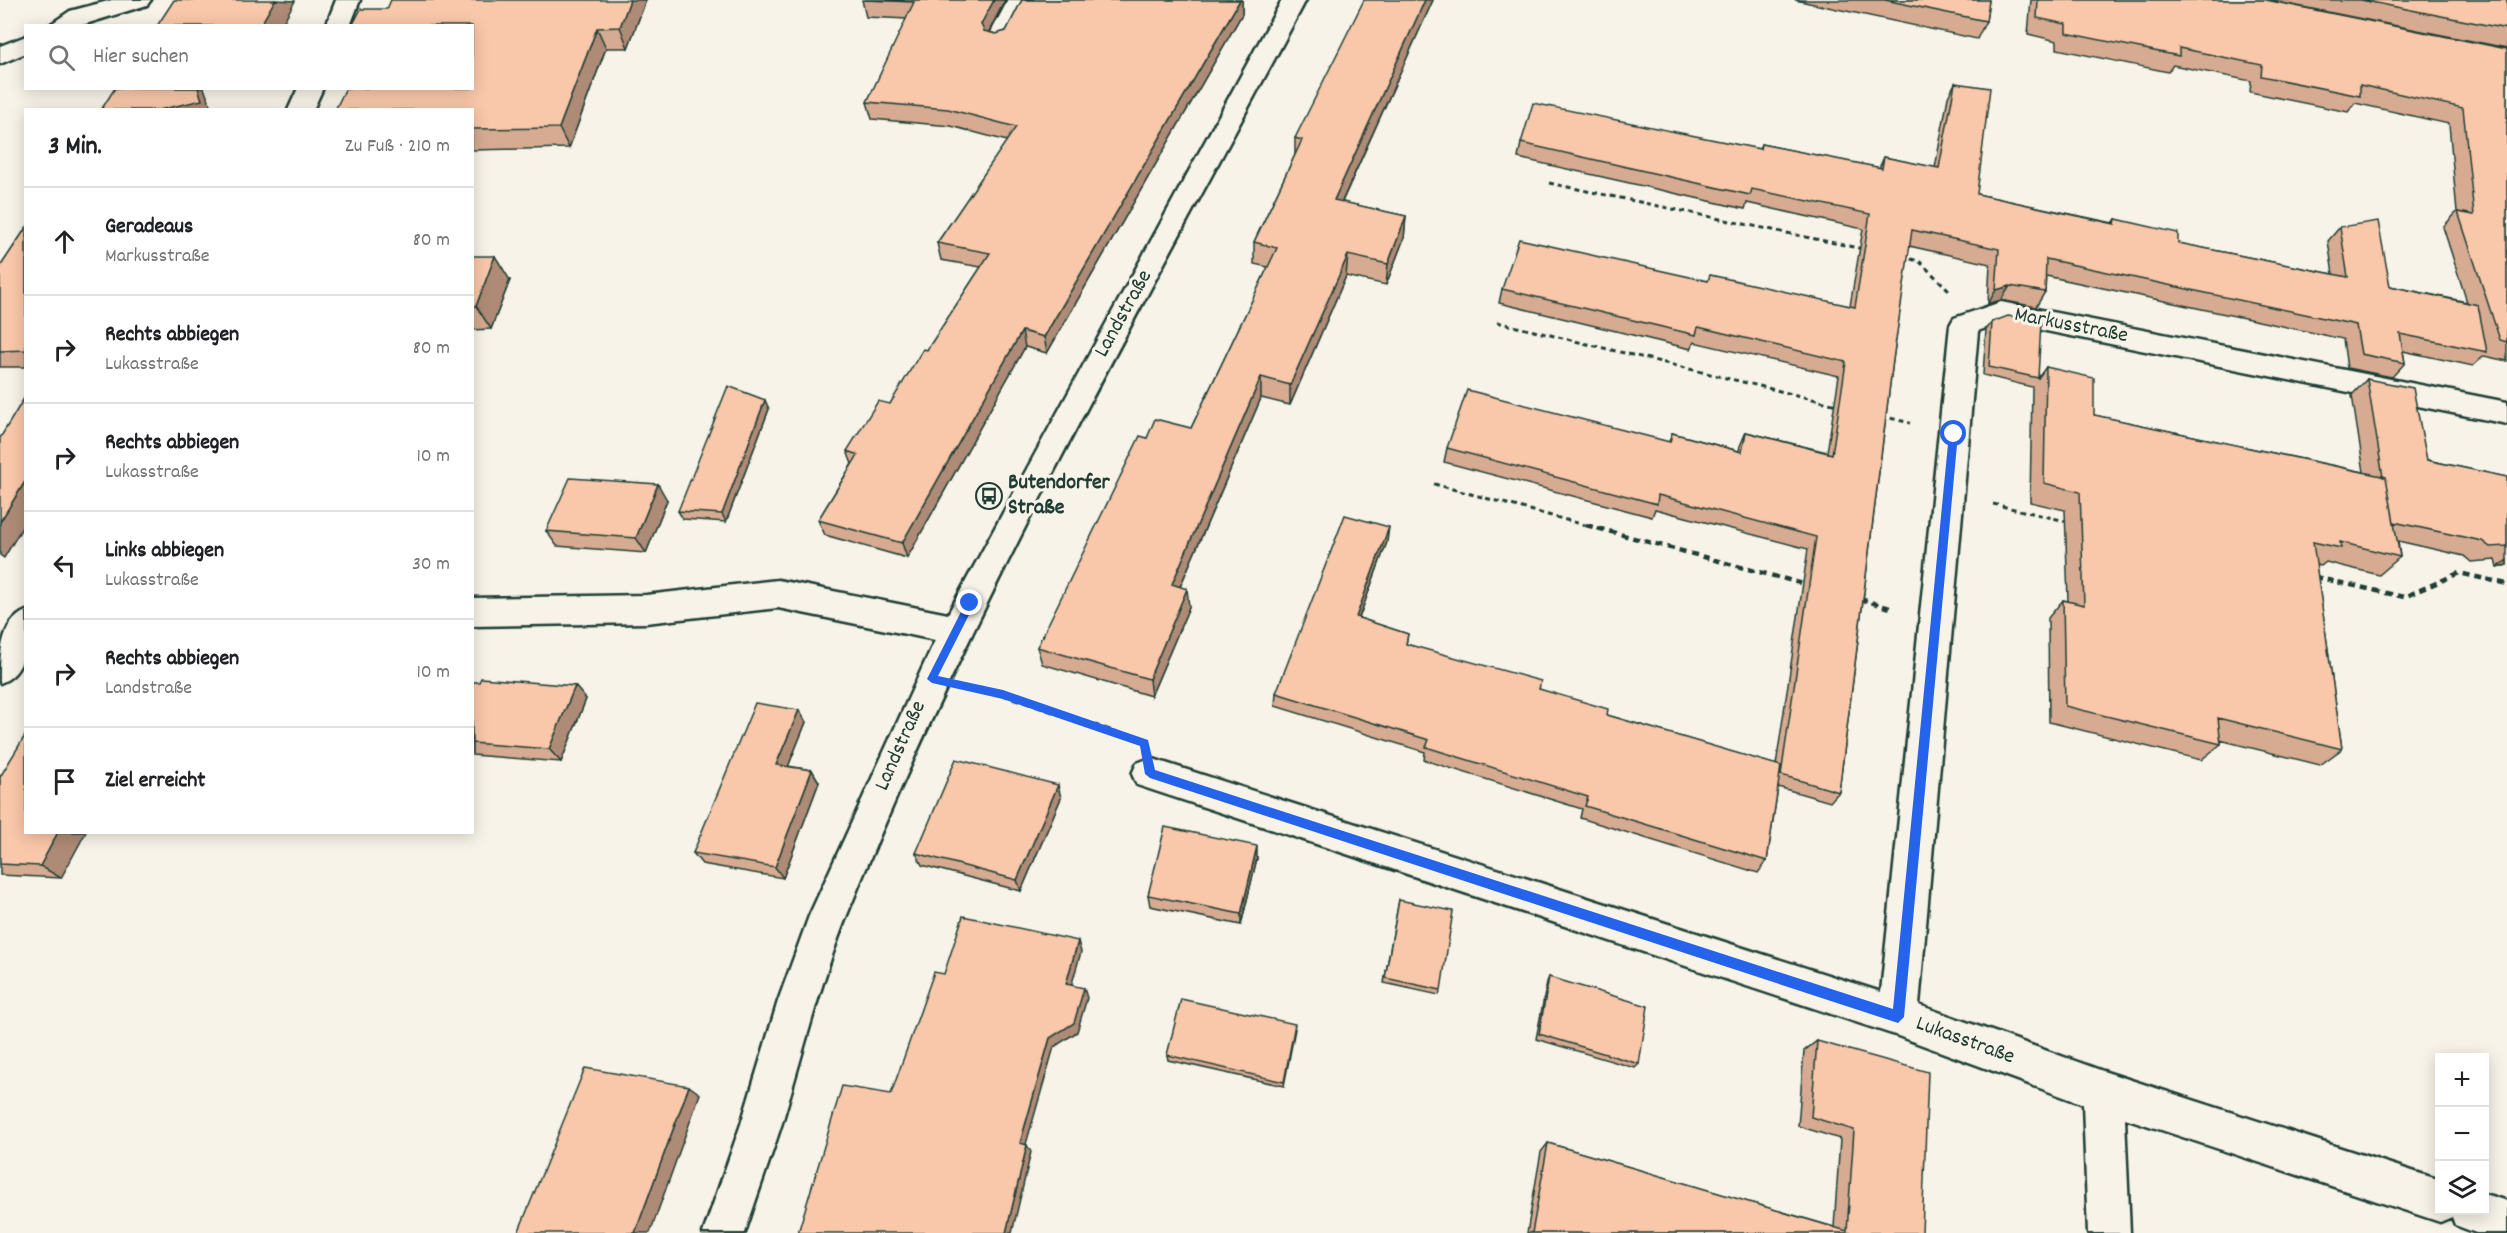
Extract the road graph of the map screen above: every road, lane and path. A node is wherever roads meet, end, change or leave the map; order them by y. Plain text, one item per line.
1 (139, 0) edge
2 (348, 0) edge
3 (1020, 0) edge
4 (1294, 0) edge
5 (64, 24) edge
6 (339, 24) edge
7 (998, 42) edge
8 (24, 44) edge
9 (0, 56) edge
10 (310, 90) edge
11 (301, 108) edge
12 (1550, 183) dead end
13 (1873, 251) edge
14 (1896, 256) edge
15 (1980, 319) junction
16 (1497, 322) dead end
17 (1839, 406) edge
18 (2507, 413) edge
19 (1874, 414) edge
20 (1954, 434) junction
21 (1434, 484) dead end
22 (1948, 495) junction
23 (2072, 522) edge
24 (2313, 576) edge
25 (2507, 584) edge
26 (1810, 586) edge
27 (1856, 598) edge
28 (474, 612) edge
29 (1936, 620) junction
30 (24, 621) edge
31 (0, 622) edge
32 (24, 628) edge
33 (957, 630) junction
34 (0, 668) edge
35 (932, 679) junction
36 (1150, 774) joint
37 (1898, 1017) junction
38 (2103, 1091) junction
39 (2435, 1199) edge
40 (2485, 1215) edge
41 (2507, 1222) edge
42 (724, 1233) edge
43 (2109, 1233) edge

1 - 5 street
2 - 6 street
3 - 7 street
4 - 33 street, Landstraße
8 - 9 street
10 - 11 street
12 - 13 path
14 - 15 path
15 - 18 street, Markusstraße
15 - 20 street, Markusstraße
16 - 17 path
19 - 20 path
20 - 22 street, Markusstraße
21 - 26 path
22 - 23 path
22 - 29 street, Markusstraße
24 - 25 path
27 - 29 path
28 - 33 street
29 - 37 street, Markusstraße
30 - 31 street
32 - 34 street
33 - 35 street, Landstraße
35 - 36 path
35 - 42 street, Landstraße
36 - 37 street, Lukasstraße
37 - 38 street, Lukasstraße
38 - 39 street, Lukasstraße
38 - 43 street
40 - 41 street

